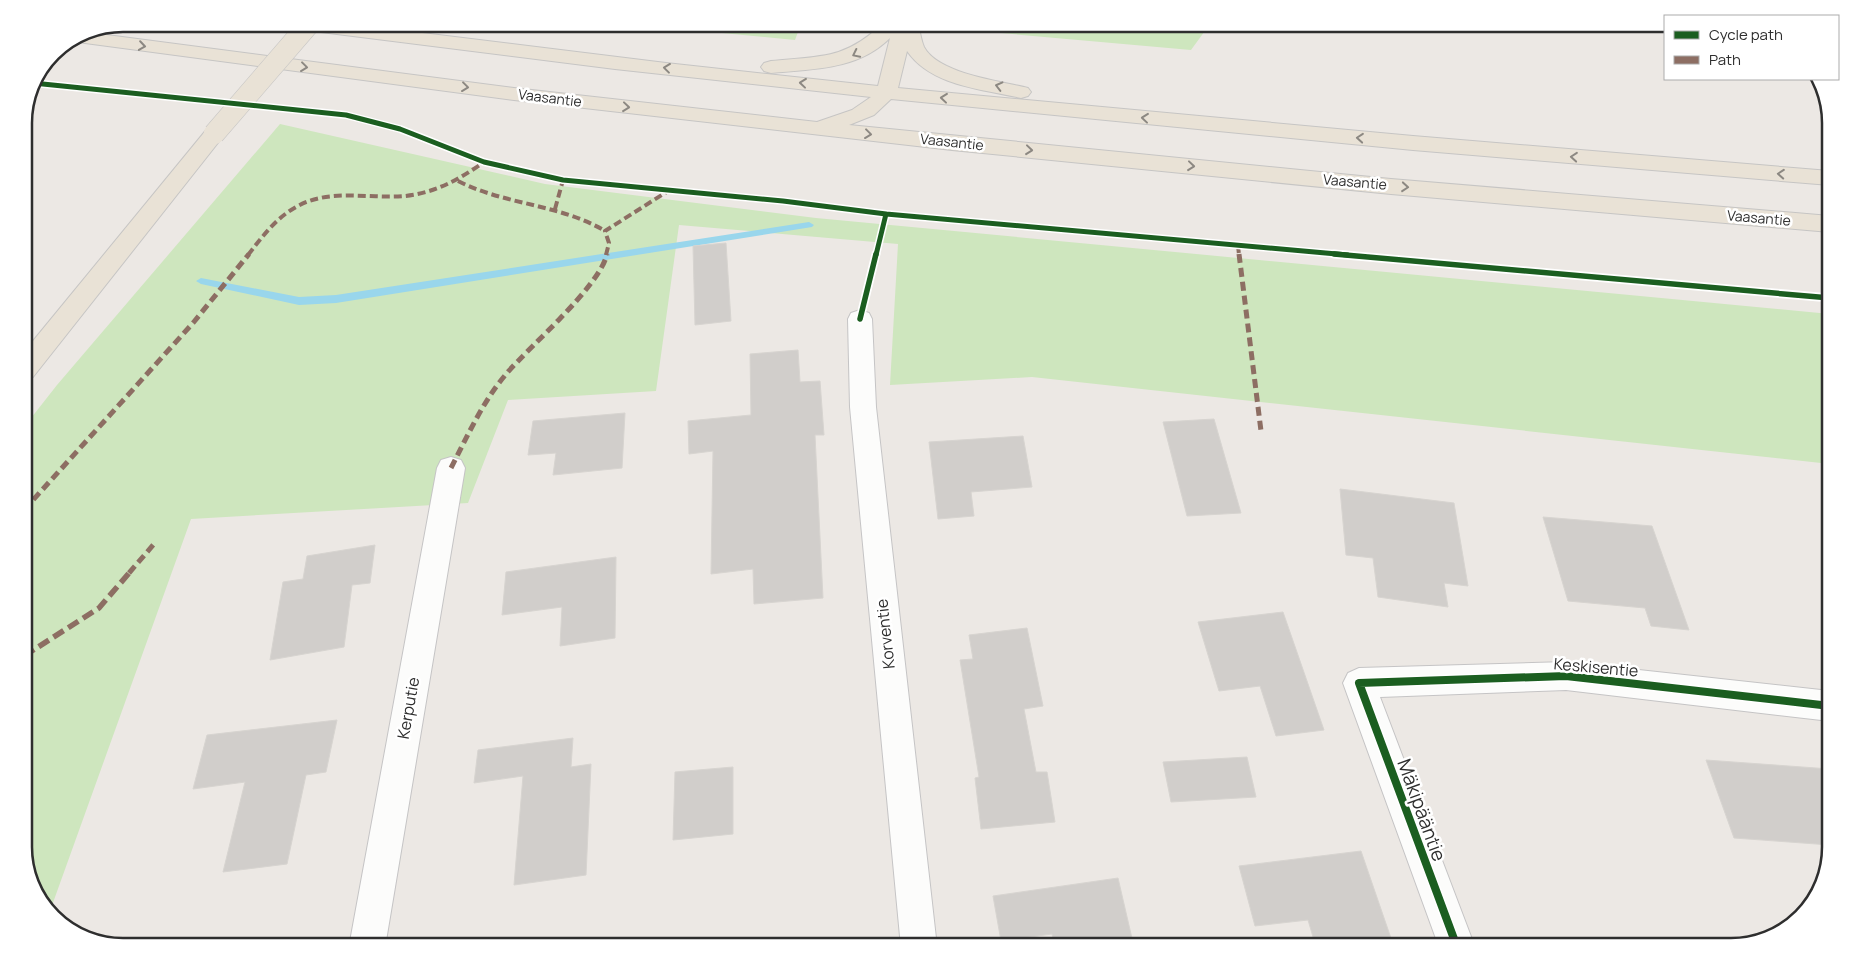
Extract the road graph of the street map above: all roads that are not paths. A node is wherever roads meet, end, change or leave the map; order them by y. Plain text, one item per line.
1 (302, 32) edge
2 (371, 32) edge
3 (886, 32) edge
4 (900, 32) edge
5 (911, 32) edge
6 (90, 39) edge
7 (716, 74) junction
8 (886, 92) junction
9 (1114, 116) junction
10 (819, 128) junction
11 (1821, 177) edge
12 (1821, 223) edge
13 (137, 228) junction
14 (860, 319) dead end
15 (33, 331) edge
16 (33, 359) edge
17 (451, 468) dead end
18 (1359, 683) joint
19 (1822, 705) edge
20 (369, 938) edge
21 (918, 938) edge
22 (1454, 938) edge

1 - 13 highway, bridge
7 -> 2 highway
3 -> 7 highway
4 - 8 highway
9 -> 5 highway
6 -> 10 highway, Vaasantie
8 -> 7 highway
9 -> 8 highway
8 - 10 highway
11 -> 9 highway
10 -> 12 highway, Vaasantie
13 - 15 highway
13 - 16 highway
14 - 21 street, Korventie
17 - 20 street, Kerputie
18 - 19 street, Keskisentie
18 - 22 street, Mäkipääntie

